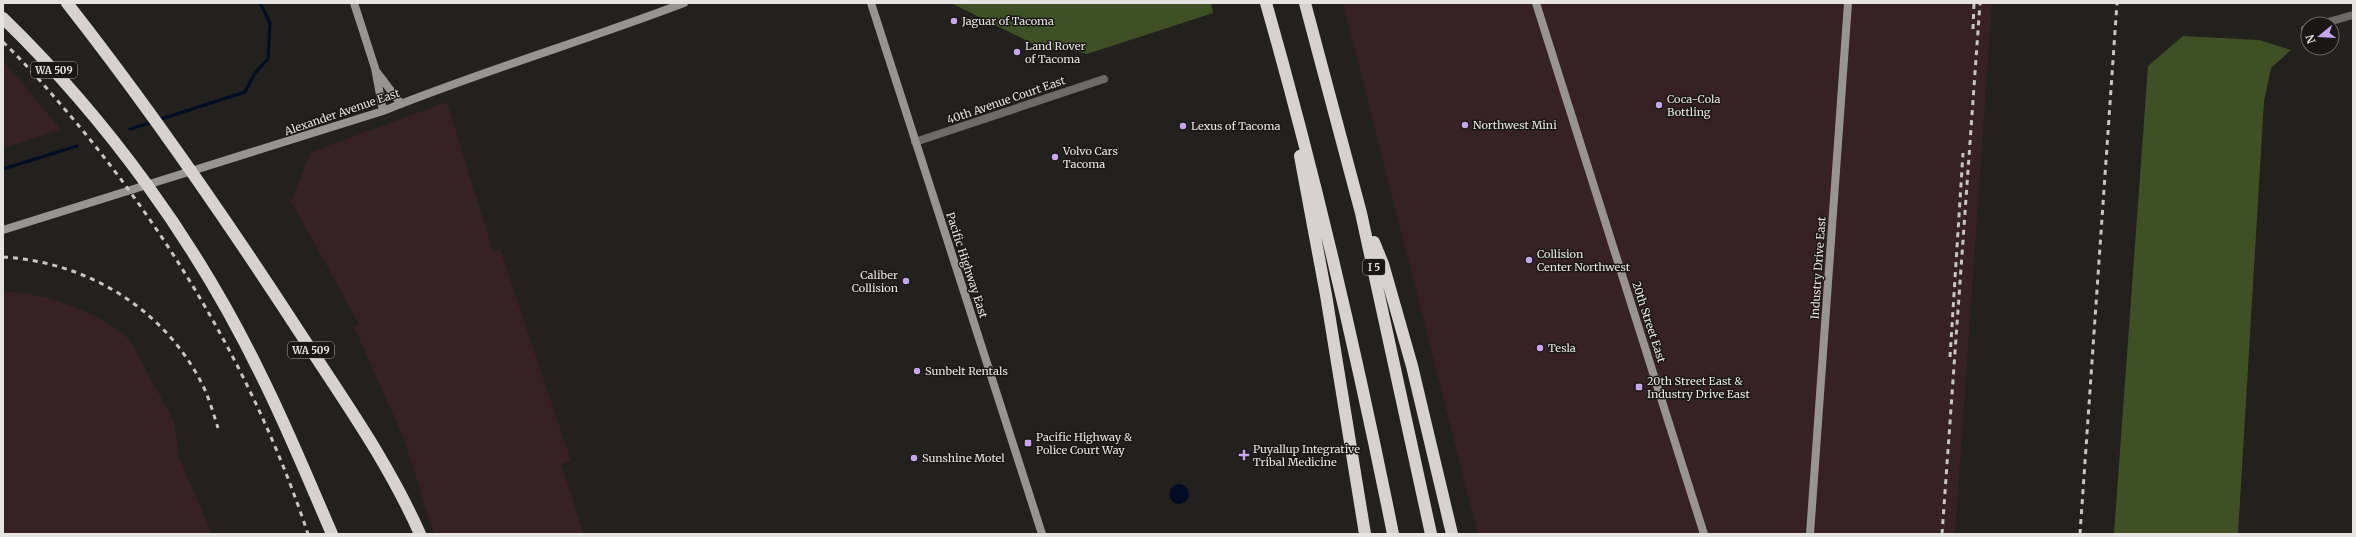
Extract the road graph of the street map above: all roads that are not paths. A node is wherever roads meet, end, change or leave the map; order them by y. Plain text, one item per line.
1 (67, 3) edge
2 (354, 3) edge
3 (684, 3) edge
4 (871, 3) edge
5 (1266, 3) edge
6 (1305, 3) edge
7 (1536, 3) edge
8 (1848, 3) edge
9 (2353, 15) edge
10 (3, 18) edge
11 (2340, 19) edge
12 (1282, 59) junction
13 (374, 68) junction
14 (1104, 79) dead end
15 (401, 104) junction
16 (383, 111) junction
17 (915, 142) junction
18 (192, 172) junction
19 (146, 184) junction
20 (1361, 213) junction
21 (3, 230) edge
22 (297, 454) junction
23 (324, 534) edge
24 (332, 534) edge
25 (420, 534) edge
26 (1042, 534) edge
27 (1364, 534) edge
28 (1393, 534) edge
29 (1431, 534) edge
30 (1452, 534) edge
31 (1704, 534) edge
32 (1810, 534) edge

1 - 18 highway, WA 509
2 - 13 street
3 - 15 street, Alexander Avenue East
4 - 17 street, Pacific Highway East
5 - 12 highway
6 - 20 highway, I 5
7 - 31 street, 20th Street East
8 - 32 street, Industry Drive East
9 - 11 street
10 - 19 highway, WA 509
12 - 27 highway
12 - 28 highway
13 - 15 street
13 - 16 street
14 - 17 street, 40th Avenue Court East
15 - 16 street, Alexander Avenue East
16 - 18 street, Alexander Avenue East
17 - 26 street, Pacific Highway East
18 - 19 street, Alexander Avenue East
18 - 25 highway, WA 509
19 - 21 street, Alexander Avenue East
19 - 22 highway, WA 509
20 - 29 highway, I 5
20 - 30 highway
22 - 23 highway
22 - 24 highway, WA 509

